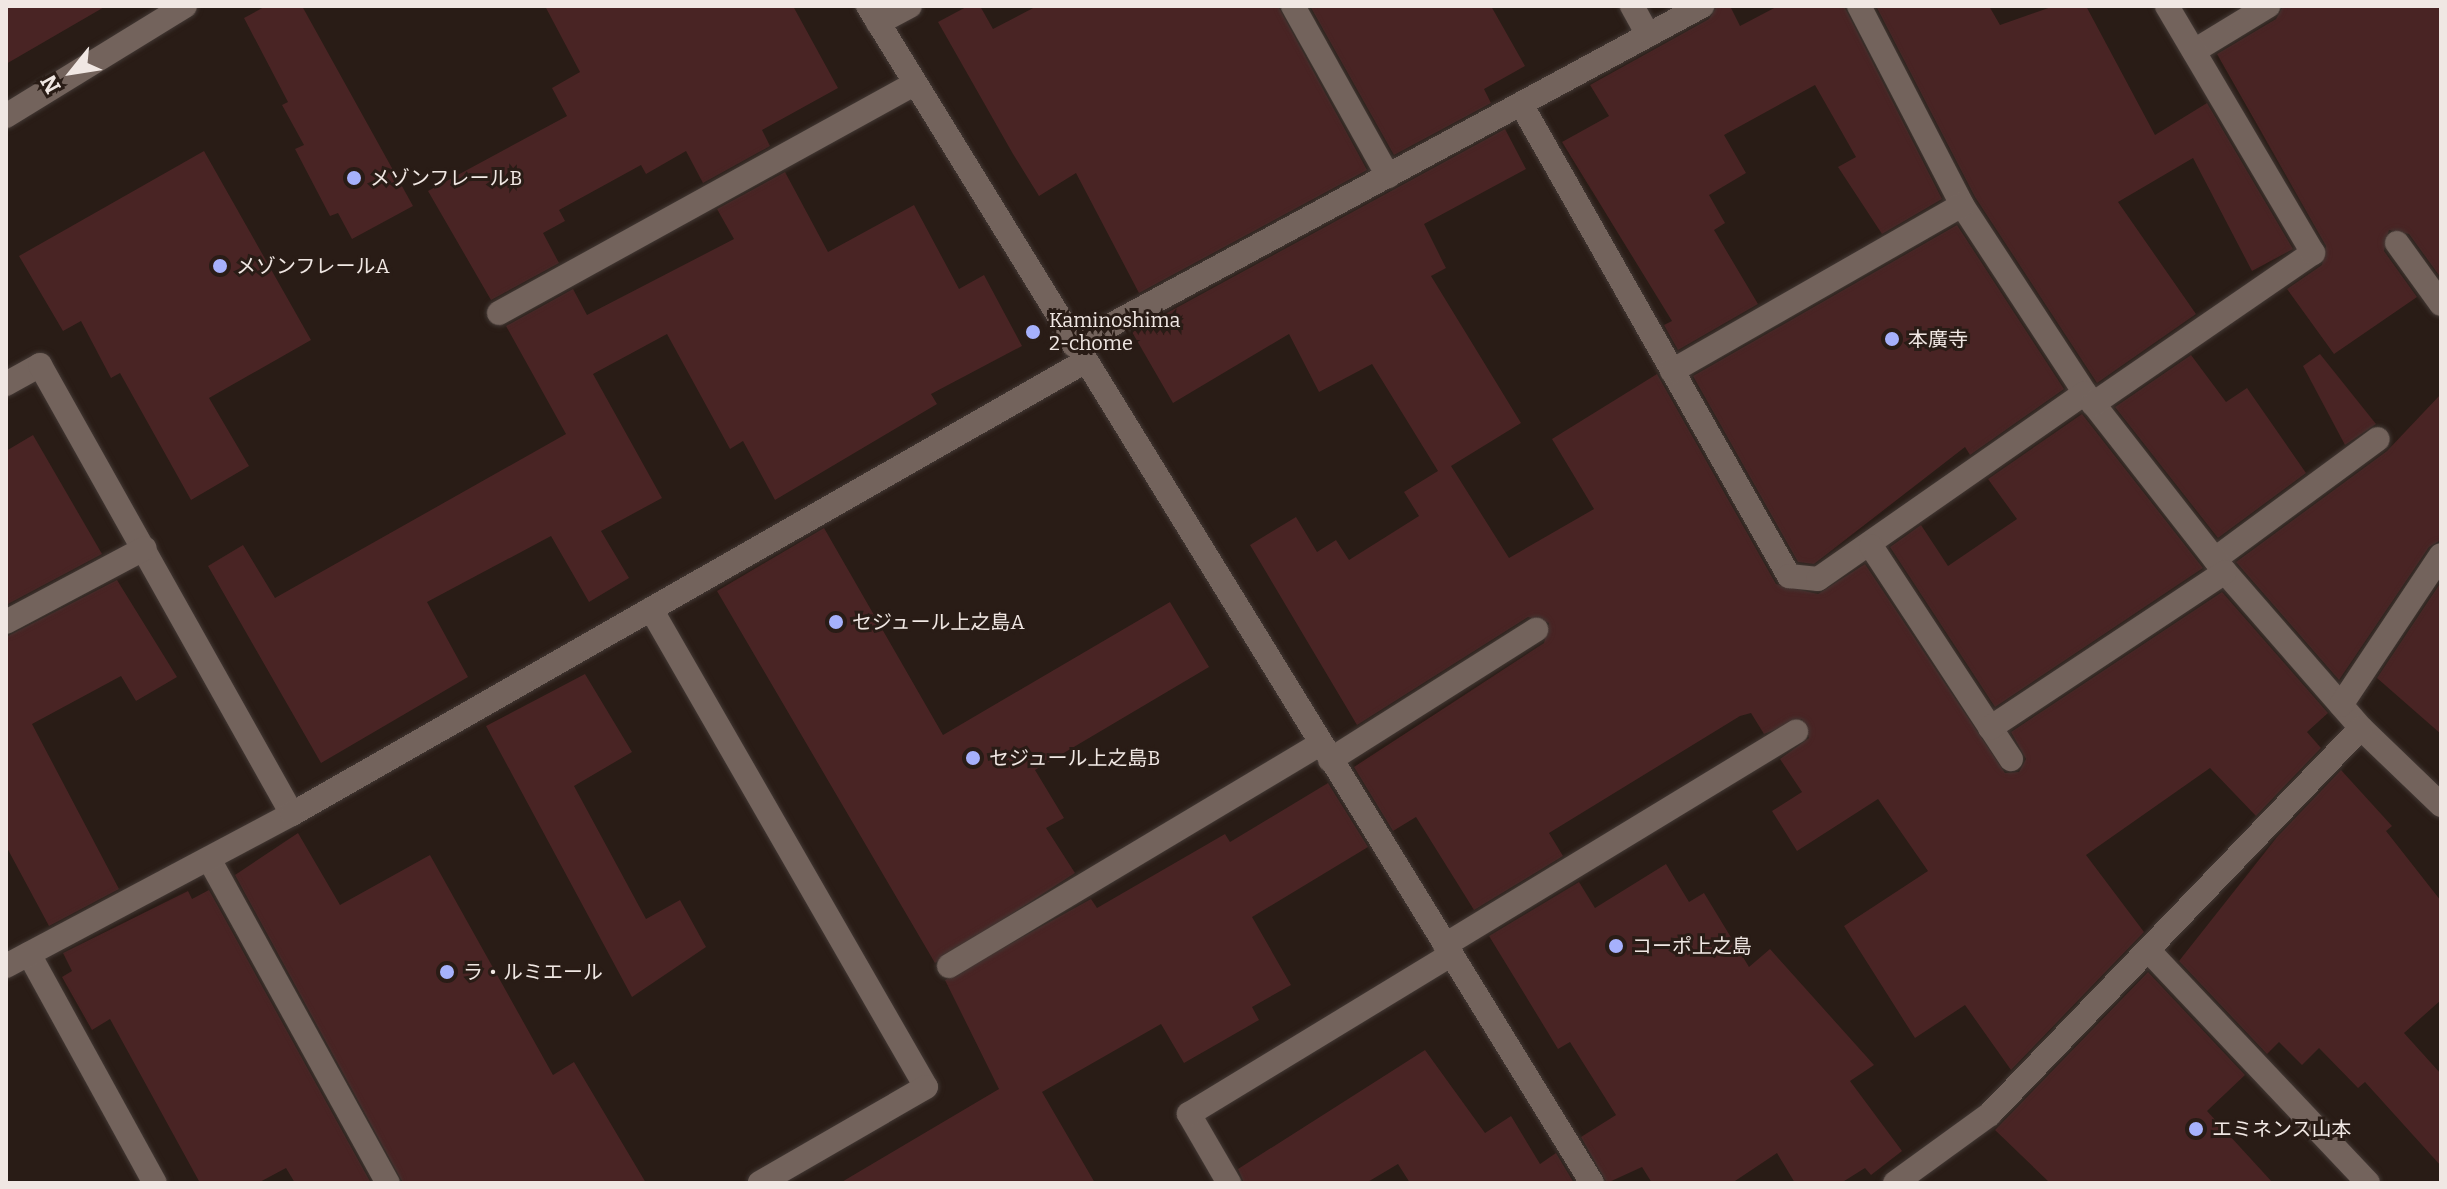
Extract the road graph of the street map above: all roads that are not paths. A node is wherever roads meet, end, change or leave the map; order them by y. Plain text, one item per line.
1 (185, 6) edge
2 (910, 6) edge
3 (1293, 6) edge
4 (1632, 6) edge
5 (1702, 6) edge
6 (1859, 6) edge
7 (2167, 6) edge
8 (2268, 6) edge
9 (873, 14) edge
10 (1648, 35) junction
11 (2194, 51) junction
12 (915, 83) junction
13 (1521, 104) junction
14 (6, 116) edge
15 (1388, 176) junction
16 (1962, 205) junction
17 (2397, 243) dead end
18 (2441, 304) edge
19 (499, 313) dead end
20 (1079, 354) junction
21 (1672, 371) junction
22 (6, 384) edge
23 (2089, 399) junction
24 (2378, 439) dead end
25 (1871, 546) junction
26 (145, 548) junction
27 (2441, 555) edge
28 (2220, 566) junction
29 (651, 609) junction
30 (6, 622) edge
31 (1536, 630) dead end
32 (2341, 705) junction
33 (1990, 728) junction
34 (2361, 728) junction
35 (1796, 732) dead end
36 (1325, 752) junction
37 (2011, 759) dead end
38 (2439, 799) edge
39 (292, 814) junction
40 (209, 859) junction
41 (1448, 950) junction
42 (2148, 950) junction
43 (29, 954) junction
44 (6, 966) edge
45 (949, 966) dead end
46 (155, 1183) edge
47 (388, 1183) edge
48 (760, 1183) edge
49 (1229, 1183) edge
50 (1592, 1183) edge
51 (1895, 1183) edge
52 (2368, 1183) edge

1 - 14 street
2 - 9 street
3 - 15 street
4 - 10 street
5 - 10 street
6 - 16 street
7 - 11 street
8 - 11 street
9 - 12 street
10 - 13 street
11 - 23 street
12 - 19 street
12 - 20 street
13 - 15 street
13 - 21 street
15 - 20 street
16 - 21 street
16 - 23 street
17 - 18 street
20 - 29 street
20 - 36 street
21 - 25 street
22 - 26 street
23 - 25 street
23 - 28 street
24 - 28 street
25 - 33 street
26 - 30 street
26 - 39 street
27 - 32 street
28 - 32 street
28 - 33 street
29 - 39 street
29 - 48 street
31 - 36 street
32 - 34 street
33 - 37 street
34 - 38 street
34 - 42 street
35 - 41 street
36 - 41 street
36 - 45 street
39 - 40 street
40 - 43 street
40 - 47 street
41 - 49 street
41 - 50 street
42 - 51 street
42 - 52 street
43 - 44 street
43 - 46 street

